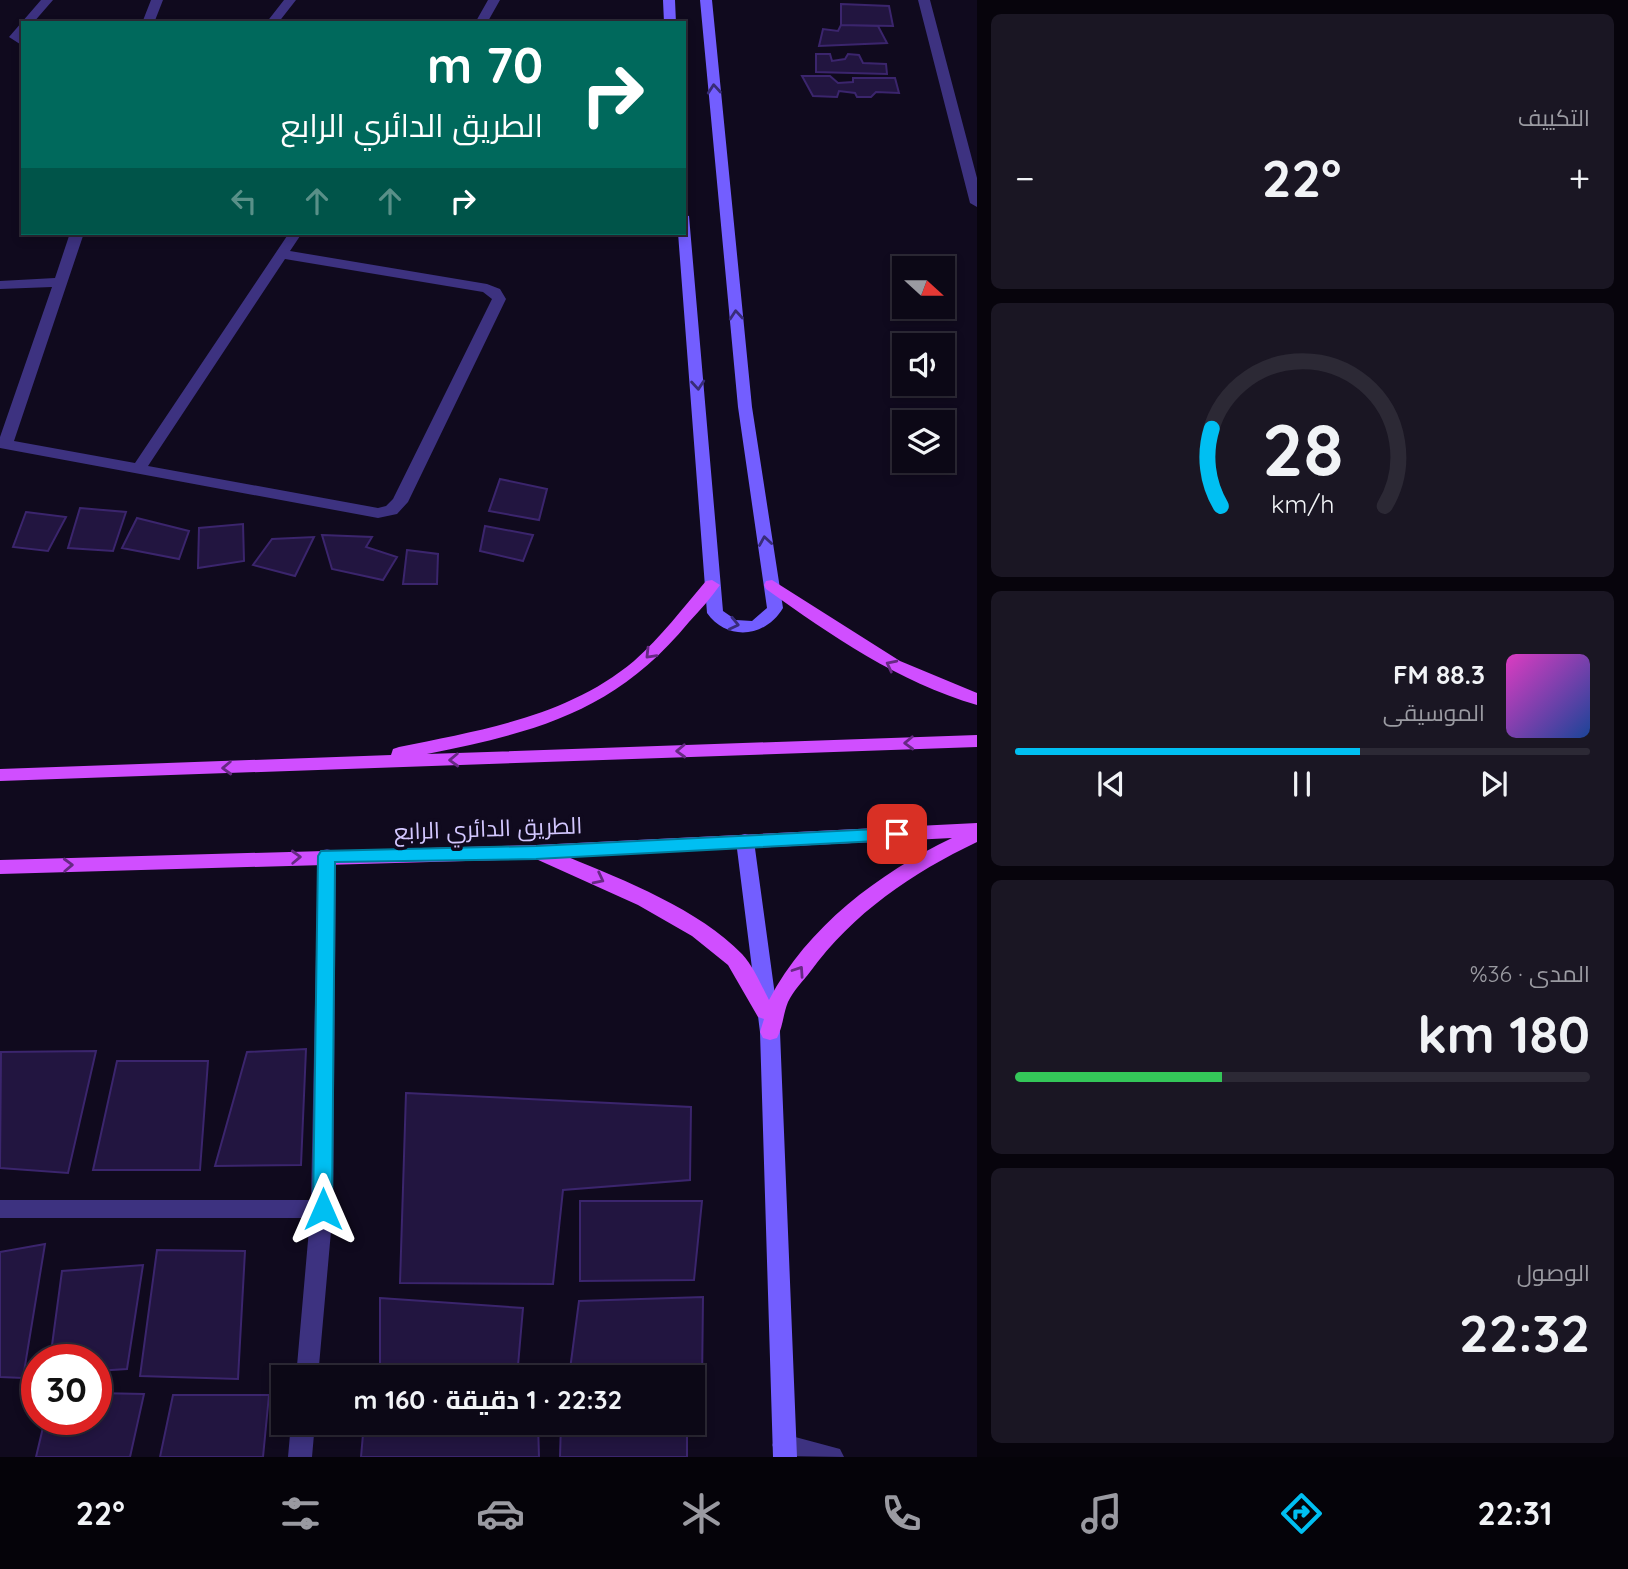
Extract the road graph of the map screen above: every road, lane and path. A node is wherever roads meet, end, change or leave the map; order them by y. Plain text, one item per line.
1 (47, 0) edge
2 (157, 0) edge
3 (290, 0) edge
4 (494, 0) edge
5 (668, 0) edge
6 (705, 0) edge
7 (924, 0) edge
8 (27, 21) edge
9 (149, 21) edge
10 (274, 21) edge
11 (482, 21) edge
12 (670, 21) edge
13 (21, 28) edge
14 (21, 42) edge
15 (977, 202) edge
16 (76, 235) edge
17 (294, 235) edge
18 (685, 235) edge
19 (281, 254) junction
20 (60, 282) junction
21 (0, 285) edge
22 (2, 443) edge
23 (139, 468) junction
24 (712, 585) junction
25 (772, 585) junction
26 (977, 699) edge
27 (977, 741) edge
28 (343, 764) junction
29 (0, 775) edge
30 (977, 832) edge
31 (745, 841) junction
32 (536, 852) junction
33 (327, 856) junction
34 (0, 867) edge
35 (767, 1021) junction
36 (0, 1209) edge
37 (323, 1209) junction
38 (308, 1365) edge
39 (302, 1435) edge
40 (784, 1451) edge
41 (300, 1457) edge
42 (832, 1457) edge

1 - 8 street
2 - 9 street
3 - 10 street
4 - 11 street
5 - 12 street
25 -> 6 street
7 - 15 street
13 - 14 street
16 - 20 street
17 - 19 street
18 -> 24 street
19 - 23 street
19 - 23 street
20 - 21 street
20 - 22 street
22 - 23 street
24 -> 25 street
24 -> 28 main road
26 -> 25 main road
27 -> 28 main road
28 -> 29 main road
30 - 31 main road, الطريق الدائري الرابع
35 -> 30 main road
31 - 32 main road, الطريق الدائري الرابع
31 - 35 street
32 - 33 main road, الطريق الدائري الرابع
32 -> 35 main road
34 -> 33 main road, الطريق الدائري الرابع
33 - 37 street
35 - 40 street
36 - 37 street
37 - 38 street
39 - 41 street
40 - 42 street

